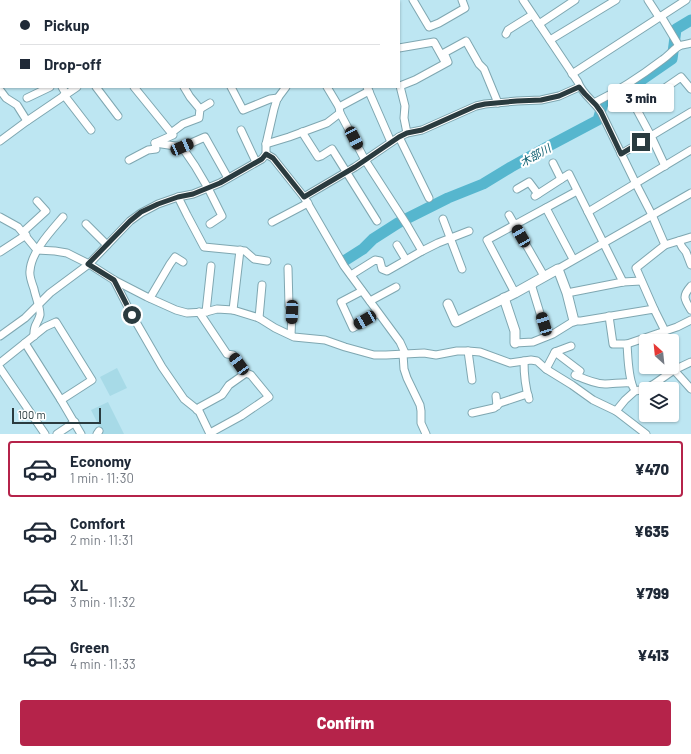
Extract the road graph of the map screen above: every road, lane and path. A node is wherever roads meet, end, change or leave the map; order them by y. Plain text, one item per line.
1 (463, 0) edge
2 (523, 0) edge
3 (575, 0) edge
4 (616, 0) edge
5 (648, 0) edge
6 (686, 0) edge
7 (416, 1) edge
8 (532, 14) junction
9 (660, 17) junction
10 (539, 24) junction
11 (506, 34) dead end
12 (550, 40) junction
13 (691, 43) edge
14 (679, 46) junction
15 (400, 48) edge
16 (446, 64) junction
17 (572, 74) junction
18 (690, 86) edge
19 (579, 87) junction
20 (48, 88) edge
21 (62, 88) edge
22 (76, 88) edge
23 (97, 88) edge
24 (135, 88) edge
25 (185, 88) edge
26 (232, 88) edge
27 (285, 88) edge
28 (328, 88) edge
29 (368, 89) edge
30 (0, 90) edge
31 (65, 95) junction
32 (27, 98) dead end
33 (278, 98) junction
34 (210, 103) dead end
35 (498, 103) junction
36 (594, 103) junction
37 (200, 109) junction
38 (340, 110) junction
39 (691, 112) edge
40 (118, 116) dead end
41 (27, 121) junction
42 (91, 130) dead end
43 (241, 130) dead end
44 (302, 132) junction
45 (171, 133) junction
46 (407, 133) junction
47 (651, 136) junction
48 (399, 137) junction
49 (0, 141) edge
50 (391, 142) junction
51 (155, 143) junction
52 (266, 144) junction
53 (182, 147) junction
54 (691, 150) edge
55 (266, 154) junction
56 (621, 154) junction
57 (130, 160) dead end
58 (365, 160) junction
59 (256, 162) junction
60 (553, 163) dead end
61 (665, 166) junction
62 (347, 172) junction
63 (228, 178) junction
64 (561, 179) junction
65 (636, 184) junction
66 (208, 188) junction
67 (517, 189) dead end
68 (577, 191) junction
69 (690, 195) edge
70 (178, 197) junction
71 (429, 198) dead end
72 (306, 200) junction
73 (37, 201) dead end
74 (546, 208) junction
75 (588, 212) junction
76 (509, 215) dead end
77 (652, 215) junction
78 (0, 216) edge
79 (63, 217) dead end
80 (443, 219) dead end
81 (377, 221) dead end
82 (272, 222) dead end
83 (86, 224) dead end
84 (210, 224) dead end
85 (515, 225) junction
86 (469, 231) dead end
87 (24, 233) junction
88 (691, 237) edge
89 (450, 239) junction
90 (679, 241) junction
91 (604, 243) junction
92 (107, 245) junction
93 (397, 245) dead end
94 (665, 245) junction
95 (37, 250) junction
96 (240, 250) junction
97 (422, 251) junction
98 (0, 252) edge
99 (573, 259) junction
100 (406, 260) junction
101 (266, 261) dead end
102 (183, 262) dead end
103 (88, 264) junction
104 (691, 265) edge
105 (211, 266) dead end
106 (288, 268) dead end
107 (462, 269) dead end
108 (558, 269) junction
109 (351, 275) junction
110 (544, 276) junction
111 (114, 280) junction
112 (641, 281) junction
113 (534, 282) junction
114 (623, 282) junction
115 (262, 285) dead end
116 (691, 286) edge
117 (396, 287) dead end
118 (362, 291) junction
119 (515, 293) junction
120 (567, 293) junction
121 (150, 298) junction
122 (504, 298) junction
123 (370, 301) junction
124 (38, 305) junction
125 (447, 308) dead end
126 (654, 309) junction
127 (233, 310) junction
128 (691, 310) edge
129 (202, 312) junction
130 (378, 313) junction
131 (610, 316) junction
132 (260, 318) junction
133 (691, 320) edge
134 (574, 321) junction
135 (665, 331) junction
136 (291, 335) junction
137 (0, 336) edge
138 (34, 336) junction
139 (547, 336) junction
140 (515, 343) joint
141 (25, 344) junction
142 (627, 344) junction
143 (571, 346) dead end
144 (468, 351) junction
145 (556, 352) junction
146 (404, 354) junction
147 (524, 361) junction
148 (691, 362) edge
149 (0, 363) edge
150 (0, 368) edge
151 (679, 368) edge
152 (546, 369) junction
153 (246, 373) junction
154 (668, 374) edge
155 (678, 374) edge
156 (472, 380) dead end
157 (631, 383) junction
158 (691, 389) edge
159 (635, 391) junction
160 (496, 396) dead end
161 (61, 400) junction
162 (497, 406) junction
163 (197, 410) junction
164 (616, 411) junction
165 (472, 412) dead end
166 (75, 422) junction
167 (45, 434) edge
168 (57, 434) edge
169 (81, 434) edge
170 (210, 434) edge
171 (426, 434) edge
172 (646, 434) edge

1 - 7 street
2 - 8 street
3 - 10 street
4 - 12 street
5 - 9 street
6 - 9 street
8 - 10 street
8 - 11 street
9 - 14 street
9 - 17 street
10 - 12 street
12 - 17 street
13 - 14 street
14 - 36 street
15 - 16 street
16 - 35 street
16 - 46 street
17 - 19 street
18 - 47 street
19 - 35 street
19 - 36 street
20 - 32 street
21 - 31 street
22 - 31 street
23 - 40 street
24 - 45 street
25 - 37 street
26 - 33 street
27 - 33 street
28 - 38 street
29 - 38 street
29 - 50 street
30 - 41 street
31 - 41 street
31 - 42 street
33 - 52 street
34 - 37 street
35 - 46 street
36 - 56 street
37 - 45 street
38 - 44 street
38 - 58 street
39 - 47 street
41 - 49 street
43 - 59 street
44 - 52 street
44 - 62 street
45 - 51 street
46 - 48 street
47 - 56 street
47 - 61 street
48 - 50 street
48 - 71 street
50 - 58 street
51 - 53 street
51 - 57 street
52 - 55 street
53 - 63 street
53 - 66 street
54 - 61 street
55 - 59 street
55 - 72 street
56 - 65 street
58 - 62 street
58 - 97 street
59 - 63 street
60 - 64 street
61 - 65 street
62 - 72 street
62 - 81 street
63 - 66 street
64 - 67 street
64 - 68 street
65 - 75 street
65 - 77 street
66 - 70 street
66 - 84 street
68 - 74 street
68 - 75 street
69 - 77 street
70 - 92 street
70 - 96 street
72 - 82 street
72 - 109 street
73 - 87 street
74 - 85 street
74 - 99 street
75 - 91 street
76 - 85 street
77 - 91 street
77 - 94 street
78 - 87 street
79 - 95 street
80 - 89 street
83 - 92 street
85 - 110 street
85 - 119 street
86 - 89 street
87 - 95 street
87 - 98 street
88 - 90 street
89 - 97 street
89 - 107 street
90 - 94 street
90 - 104 street
91 - 99 street
91 - 114 street
92 - 103 street
93 - 100 street
94 - 112 street
95 - 103 street
95 - 124 street
96 - 101 street
96 - 127 street
97 - 100 street
99 - 108 street
100 - 109 street
102 - 121 street
103 - 111 street
103 - 124 street
105 - 129 street
106 - 136 street
108 - 110 street
108 - 120 street
109 - 118 street
110 - 113 street
111 - 121 street
111 - 163 street
112 - 114 street
112 - 126 street
113 - 119 street
113 - 139 street
114 - 120 street
115 - 132 street
116 - 128 street
117 - 123 street
118 - 123 street
118 - 130 street
119 - 122 street
120 - 134 street
121 - 129 street
122 - 125 street
122 - 140 street
123 - 130 street
124 - 137 street
124 - 138 street
126 - 131 street
126 - 135 street
127 - 129 street
127 - 132 street
129 - 153 street
130 - 146 street
131 - 134 street
131 - 142 street
132 - 136 street
133 - 135 street
134 - 139 street
135 - 142 street
136 - 146 street
138 - 141 street
138 - 161 street
139 - 140 street
141 - 149 street
141 - 161 street
142 - 157 street
143 - 145 street
144 - 146 street
144 - 147 street
144 - 156 street
145 - 152 street
145 - 157 street
146 - 171 street
147 - 152 street
147 - 162 street
148 - 151 street
150 - 167 street
152 - 164 street
153 - 163 street
153 - 170 street
154 - 159 street
155 - 158 street
157 - 159 street
159 - 164 street
160 - 162 street
161 - 166 street
162 - 165 street
163 - 170 street
164 - 172 street
166 - 168 street
166 - 169 street

